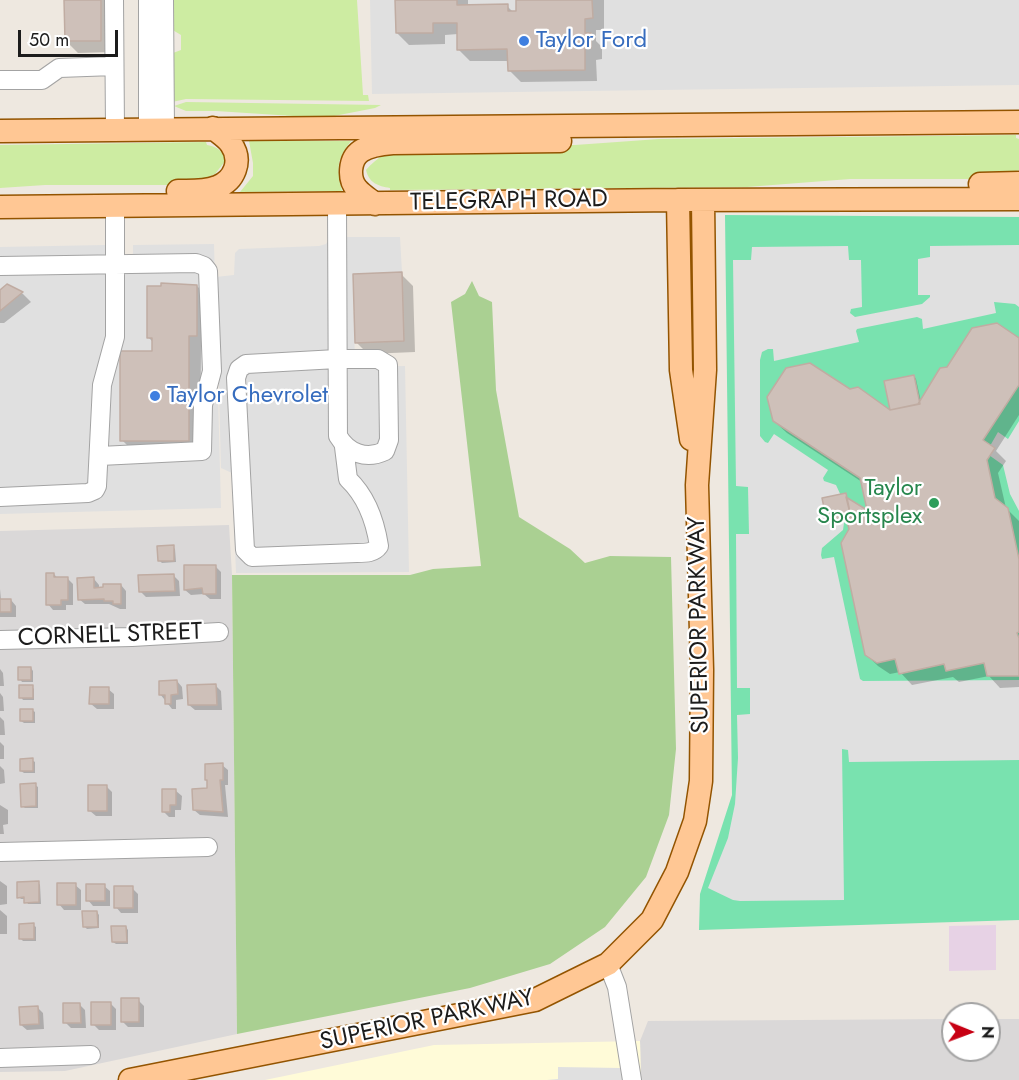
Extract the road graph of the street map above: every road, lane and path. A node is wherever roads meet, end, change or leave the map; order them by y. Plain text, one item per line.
1 (114, 0) edge
2 (148, 0) edge
3 (164, 0) edge
4 (114, 66) junction
5 (0, 81) edge
6 (1019, 122) edge
7 (626, 126) junction
8 (213, 128) junction
9 (115, 129) junction
10 (157, 129) junction
11 (0, 131) edge
12 (1019, 183) edge
13 (0, 196) edge
14 (1019, 199) edge
15 (678, 200) junction
16 (703, 200) junction
17 (779, 200) junction
18 (337, 204) junction
19 (375, 204) junction
20 (115, 205) junction
21 (0, 207) edge
22 (116, 265) junction
23 (0, 266) edge
24 (338, 359) junction
25 (344, 447) junction
26 (100, 456) junction
27 (697, 485) junction
28 (0, 497) edge
29 (219, 632) dead end
30 (0, 640) edge
31 (207, 847) dead end
32 (0, 852) edge
33 (608, 964) junction
34 (91, 1055) dead end
35 (0, 1058) edge
36 (130, 1080) edge
37 (632, 1080) edge

1 - 4 street
2 - 10 street
3 - 10 street
4 - 5 street
4 - 9 street
6 - 7 main road
7 - 8 main road
7 - 19 main road
8 - 10 main road
8 - 13 main road
9 - 10 main road
9 - 11 main road
12 - 17 main road
14 - 17 main road, TELEGRAPH ROAD
15 - 16 main road, TELEGRAPH ROAD
15 - 19 main road, TELEGRAPH ROAD
15 - 27 main road, SUPERIOR PARKWAY
16 - 17 main road, TELEGRAPH ROAD
16 - 27 main road, SUPERIOR PARKWAY
18 - 19 main road, TELEGRAPH ROAD
18 - 20 main road, TELEGRAPH ROAD
18 - 24 street
20 - 21 main road, TELEGRAPH ROAD
20 - 22 street
22 - 23 street
22 - 26 street
22 - 26 street
24 - 25 street
24 - 25 street
24 - 25 street
26 - 28 street
27 - 33 main road, SUPERIOR PARKWAY
29 - 30 street, CORNELL STREET
31 - 32 street
33 - 36 main road, SUPERIOR PARKWAY
33 - 37 street
34 - 35 street

